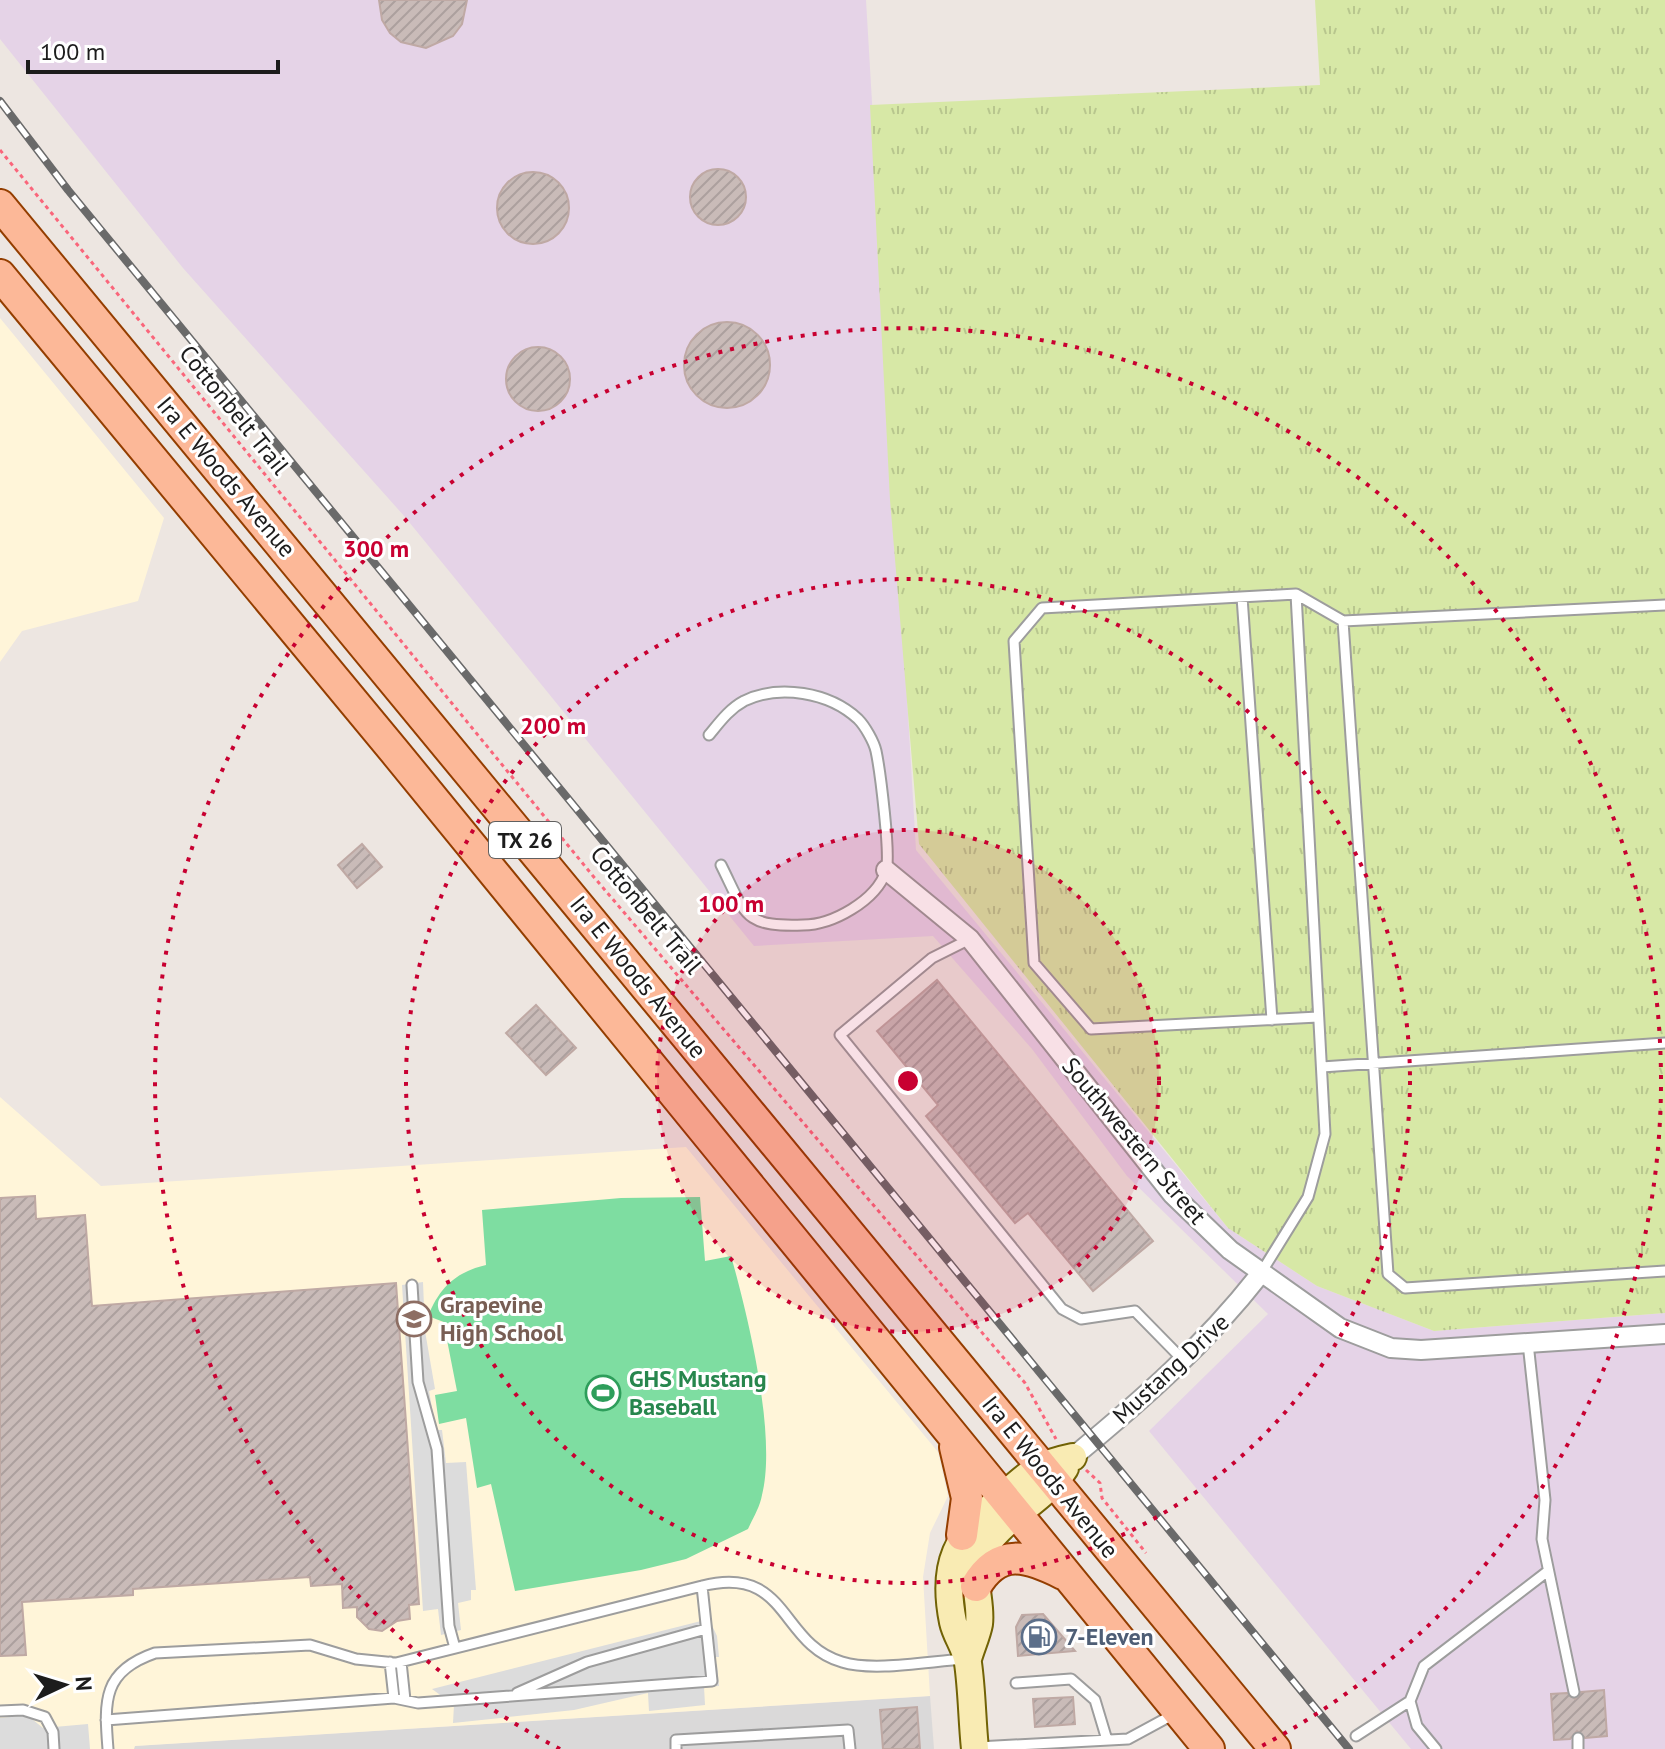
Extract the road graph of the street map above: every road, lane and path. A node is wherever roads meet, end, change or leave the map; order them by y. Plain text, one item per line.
1 (0, 150) edge
2 (0, 205) edge
3 (0, 275) edge
4 (1296, 594) junction
5 (1242, 597) junction
6 (1665, 605) edge
7 (1343, 621) junction
8 (709, 735) dead end
9 (721, 865) dead end
10 (886, 870) junction
11 (970, 939) junction
12 (1318, 1017) junction
13 (1272, 1020) junction
14 (1665, 1043) edge
15 (1373, 1064) junction
16 (1322, 1067) junction
17 (1665, 1271) edge
18 (1261, 1273) junction
19 (412, 1285) dead end
20 (1665, 1334) edge
21 (1528, 1343) junction
22 (1185, 1362) junction
23 (951, 1433) junction
24 (1073, 1457) junction
25 (1048, 1474) junction
26 (1009, 1507) junction
27 (962, 1535) junction
28 (1548, 1571) junction
29 (1070, 1578) junction
30 (702, 1586) junction
31 (976, 1586) junction
32 (706, 1629) junction
33 (455, 1648) junction
34 (968, 1659) junction
35 (396, 1662) junction
36 (1016, 1683) dead end
37 (1574, 1692) dead end
38 (510, 1696) junction
39 (394, 1698) junction
40 (405, 1700) junction
41 (1410, 1701) junction
42 (0, 1711) edge
43 (1178, 1711) junction
44 (106, 1720) junction
45 (1356, 1736) dead end
46 (1107, 1740) junction
47 (974, 1748) edge
48 (54, 1749) edge
49 (108, 1749) edge
50 (676, 1749) edge
51 (850, 1749) edge
52 (1209, 1749) edge
53 (1275, 1749) edge
54 (1436, 1749) edge

1 - 24 path, Cottonbelt Trail
2 - 25 main road, Ira E Woods Avenue / TX 26
3 - 23 main road, Ira E Woods Avenue / TX 26
4 - 5 lane
4 - 7 lane
4 - 12 lane
5 - 13 lane
5 - 13 lane
6 - 7 lane
7 - 15 lane
8 - 10 lane
9 - 10 lane
10 - 11 street, Southwestern Street
11 - 18 street, Southwestern Street
11 - 22 lane
12 - 13 lane
12 - 16 lane
14 - 15 lane
15 - 16 lane
15 - 17 lane
16 - 18 lane
18 - 21 street, Southwestern Street
18 - 22 street, Mustang Drive
19 - 33 lane
20 - 21 street, Southwestern Street
21 - 28 lane
22 - 24 street, Mustang Drive
23 - 26 main road, Ira E Woods Avenue / TX 26
23 - 27 main road
24 - 25 main road, Mustang Drive
25 - 26 main road, Mustang Drive
25 - 53 main road, Ira E Woods Avenue / TX 26
26 - 27 main road, Mustang Drive
26 - 29 main road, Ira E Woods Avenue / TX 26
26 - 31 main road, Mustang Drive
27 - 34 main road, Mustang Drive
28 - 37 lane
28 - 41 lane
29 - 31 main road
29 - 43 main road, Ira E Woods Avenue / TX 26
30 - 32 lane
30 - 33 lane
30 - 34 lane
31 - 34 main road, Mustang Drive
32 - 38 lane
32 - 38 lane
33 - 35 lane
34 - 47 main road, Mustang Drive
35 - 39 lane
35 - 40 lane
35 - 44 lane
36 - 46 lane
38 - 40 lane
39 - 40 lane
39 - 44 lane
41 - 45 lane
41 - 54 lane
42 - 48 lane
43 - 46 lane
43 - 52 main road, Ira E Woods Avenue / TX 26
44 - 49 lane
46 - 47 lane
50 - 51 lane

